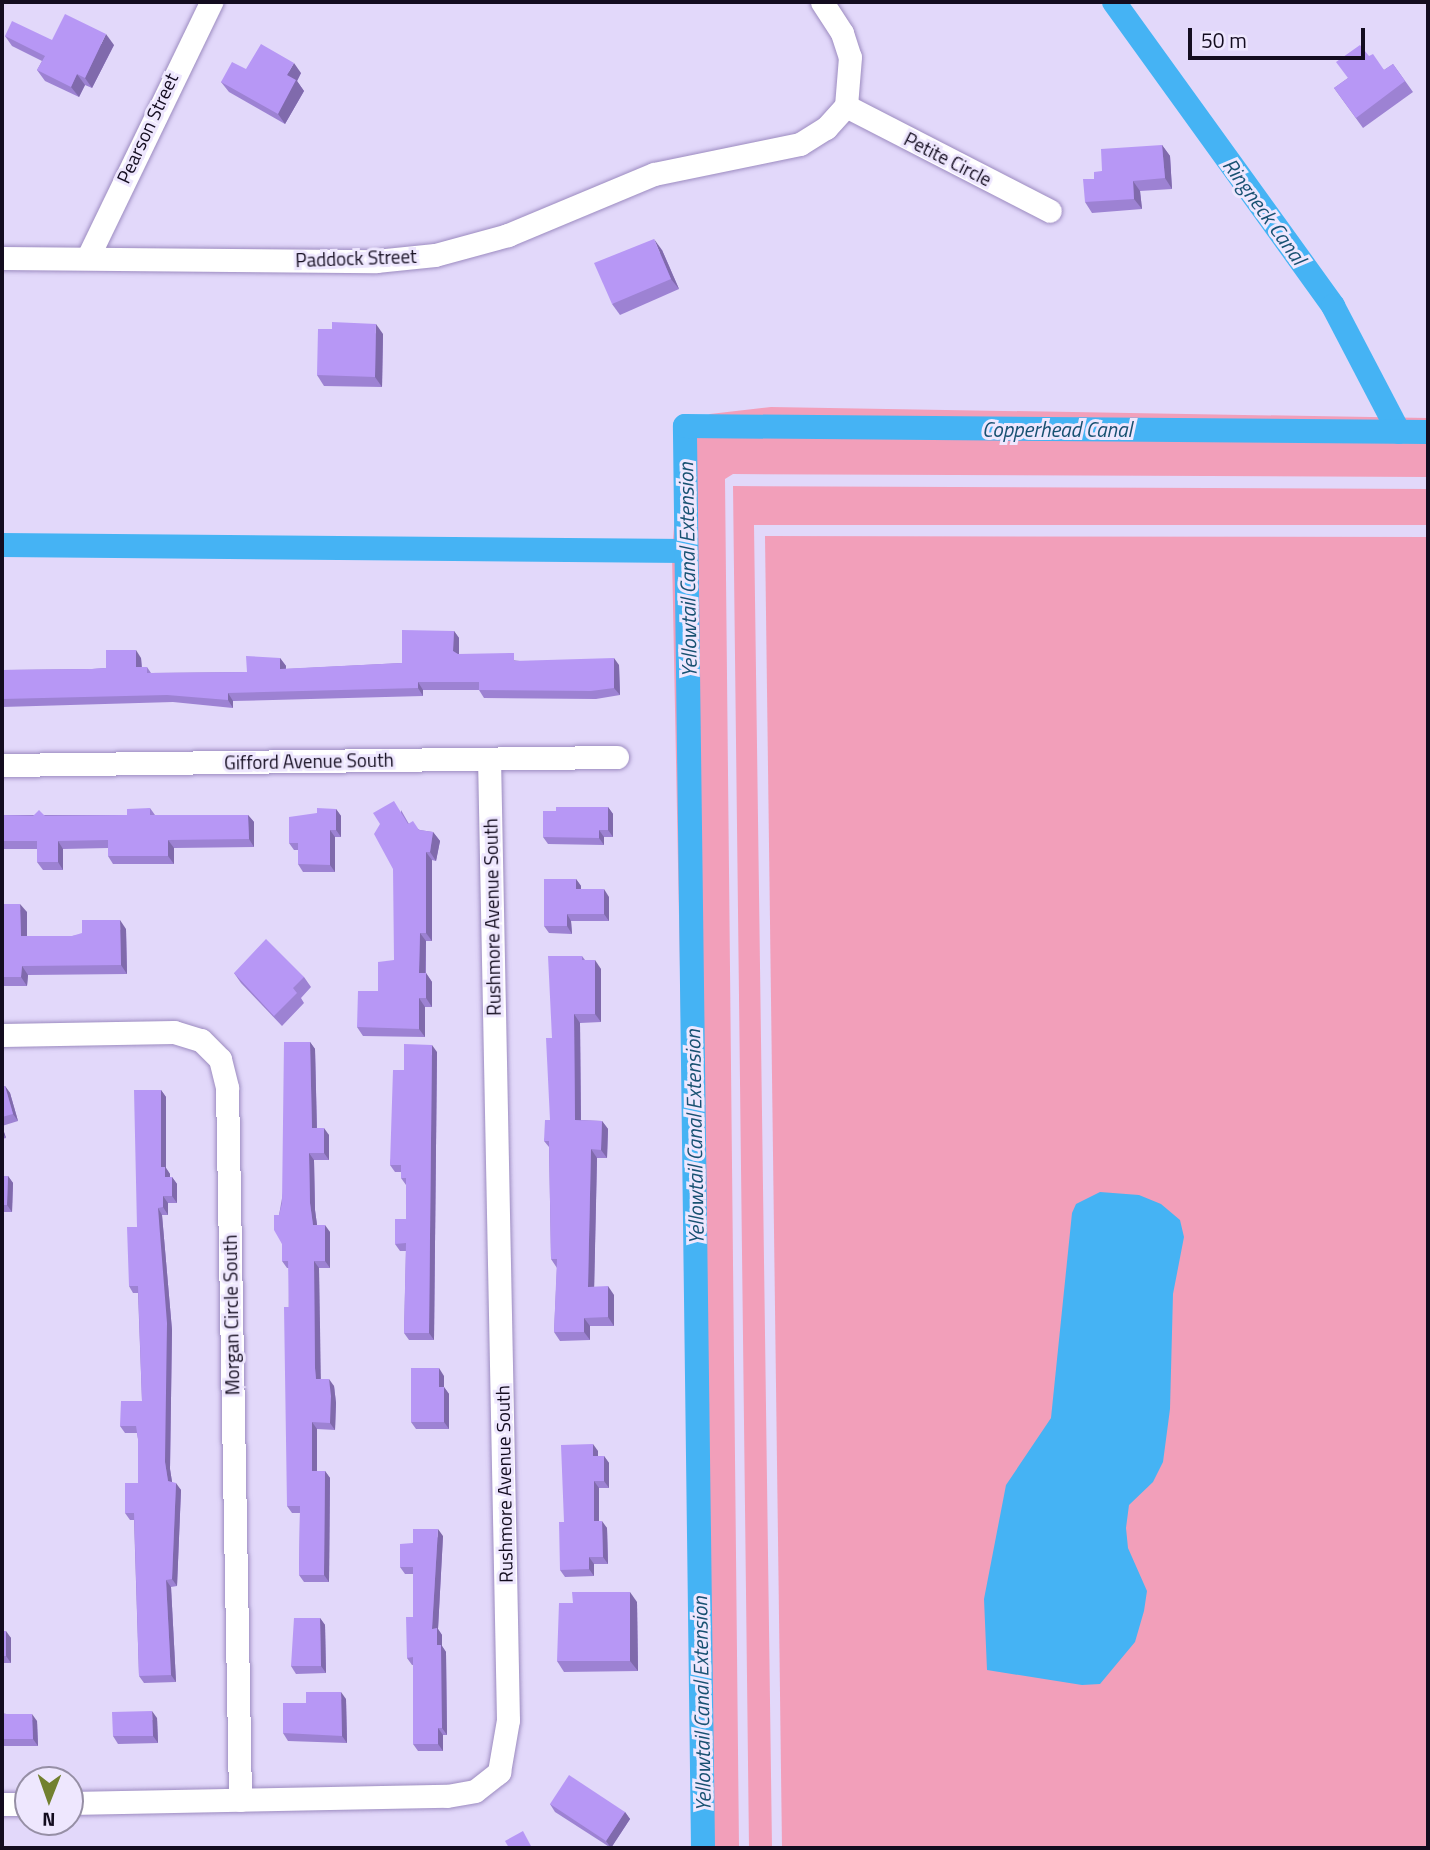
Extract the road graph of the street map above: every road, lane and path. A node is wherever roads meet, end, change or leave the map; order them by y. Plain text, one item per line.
1 (211, 2) edge
2 (822, 2) edge
3 (846, 106) junction
4 (1050, 211) dead end
5 (88, 257) junction
6 (2, 258) edge
7 (617, 757) dead end
8 (489, 759) junction
9 (2, 765) edge
10 (2, 1035) edge
11 (240, 1800) junction
12 (84, 1803) edge

1 - 5 street, Pearson Street
2 - 3 street
3 - 4 street, Petite Circle
3 - 5 street, Paddock Street
5 - 6 street, Paddock Street
7 - 8 street, Gifford Avenue South
8 - 9 street, Gifford Avenue South
8 - 11 street, Rushmore Avenue South
10 - 11 street, Morgan Circle South
11 - 12 street, Rushmore Avenue South

